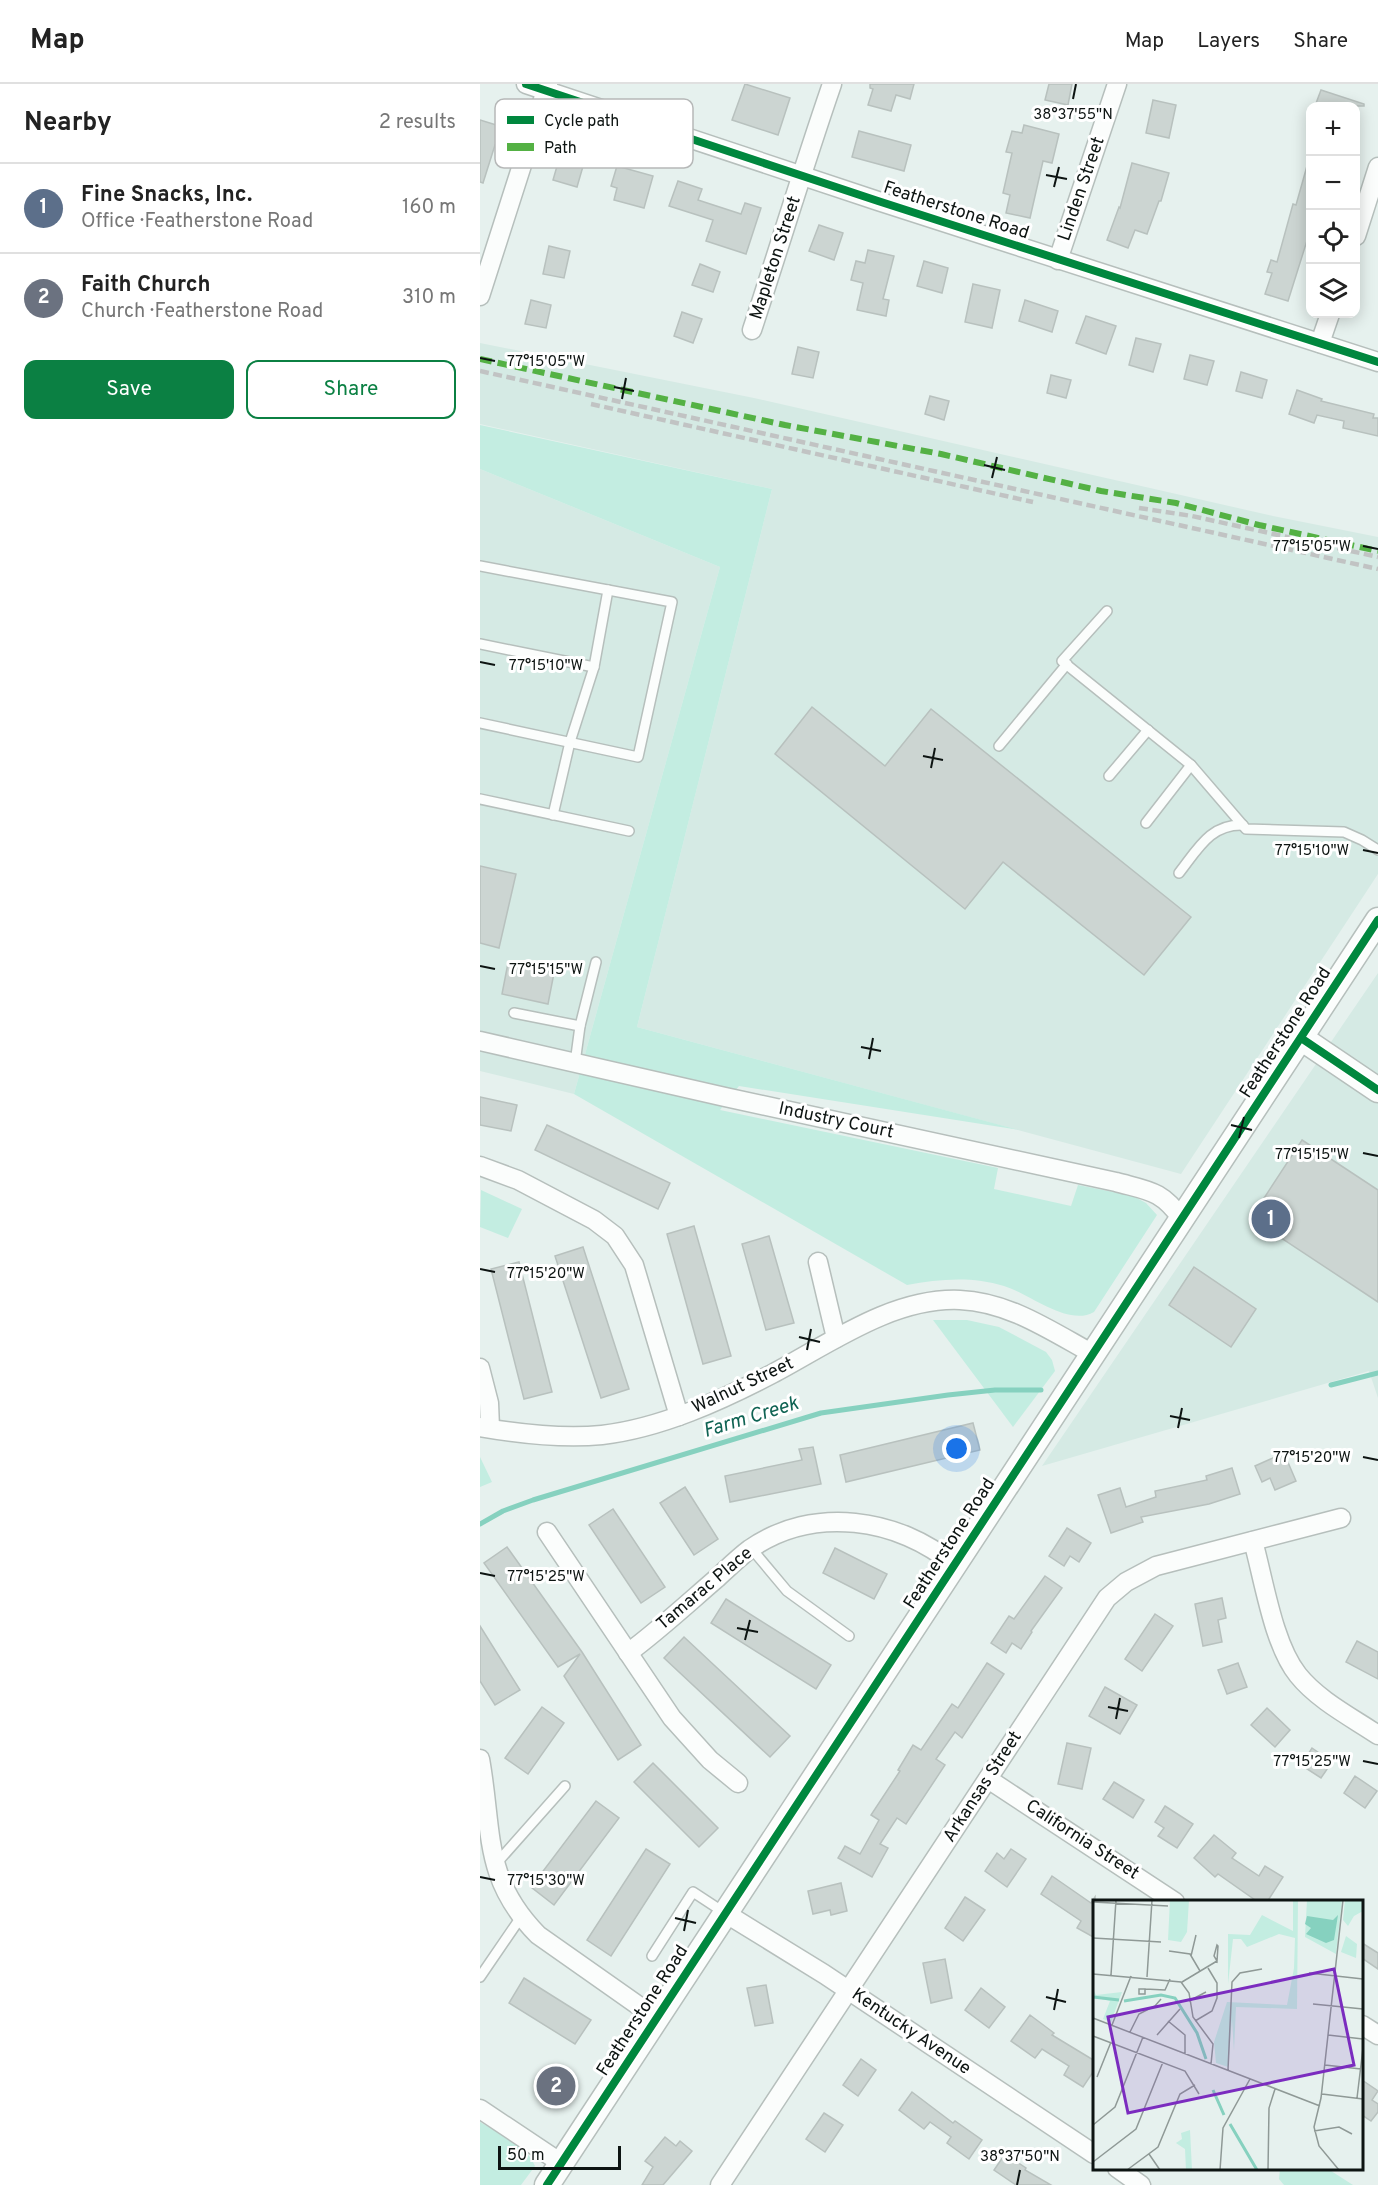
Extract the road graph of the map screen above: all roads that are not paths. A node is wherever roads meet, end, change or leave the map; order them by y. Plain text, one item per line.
1 (526, 84) edge
2 (832, 84) edge
3 (1117, 84) edge
4 (547, 87) edge
5 (582, 99) edge
6 (693, 137) edge
7 (1378, 167) edge
8 (521, 168) edge
9 (802, 175) junction
10 (1360, 223) edge
11 (1058, 260) junction
12 (480, 296) edge
13 (1329, 318) edge
14 (752, 330) dead end
15 (1320, 343) junction
16 (1378, 362) edge
17 (480, 566) edge
18 (608, 590) junction
19 (1107, 611) dead end
20 (480, 644) edge
21 (1067, 664) junction
22 (594, 667) junction
23 (480, 723) edge
24 (1148, 730) junction
25 (570, 742) junction
26 (999, 746) dead end
27 (1191, 765) junction
28 (1109, 776) dead end
29 (480, 799) edge
30 (553, 814) junction
31 (1146, 823) dead end
32 (1243, 825) junction
33 (629, 831) dead end
34 (1378, 850) edge
35 (1179, 873) dead end
36 (1378, 920) edge
37 (596, 962) dead end
38 (514, 1013) dead end
39 (580, 1026) junction
40 (1301, 1038) junction
41 (480, 1041) edge
42 (575, 1063) junction
43 (1378, 1090) edge
44 (480, 1166) edge
45 (1182, 1219) junction
46 (818, 1262) dead end
47 (836, 1338) junction
48 (1093, 1354) junction
49 (480, 1368) edge
50 (679, 1416) junction
51 (485, 1428) edge
52 (1341, 1518) dead end
53 (547, 1532) dead end
54 (1253, 1541) junction
55 (751, 1548) junction
56 (954, 1565) junction
57 (849, 1636) dead end
58 (628, 1653) junction
59 (1378, 1735) edge
60 (480, 1759) edge
61 (988, 1779) junction
62 (738, 1784) dead end
63 (565, 1786) dead end
64 (495, 1865) junction
65 (1172, 1900) edge
66 (725, 1913) junction
67 (521, 1917) junction
68 (652, 1956) dead end
69 (480, 1977) edge
70 (849, 1991) junction
71 (657, 2018) junction
72 (1363, 2026) edge
73 (1378, 2035) edge
74 (480, 2109) edge
75 (1093, 2153) edge
76 (561, 2163) junction
77 (1118, 2170) edge
78 (547, 2185) edge
79 (720, 2185) edge
80 (1141, 2185) edge

1 - 4 street, Featherstone Road
2 - 9 street, Mapleton Street
3 - 11 street, Linden Street
4 - 5 street, Featherstone Road
6 - 9 street, Featherstone Road
7 - 10 street
8 - 12 street
9 - 11 street, Featherstone Road
9 - 14 street, Mapleton Street
11 - 15 street, Featherstone Road
13 - 15 street
15 - 16 street, Featherstone Road
17 - 18 lane
18 - 22 lane
18 - 25 lane
19 - 21 lane
20 - 22 lane
21 - 24 lane
21 - 26 lane
22 - 25 lane
23 - 25 lane
24 - 27 lane
24 - 28 lane
25 - 30 lane
27 - 31 lane
27 - 32 lane
29 - 30 lane
30 - 33 lane
32 - 34 lane
32 - 35 lane
36 - 40 street, Featherstone Road
37 - 39 lane
38 - 39 lane
39 - 42 lane
40 - 43 street
40 - 45 street, Featherstone Road
41 - 42 street, Industry Court
42 - 45 street, Industry Court
44 - 50 street
45 - 48 street, Featherstone Road
46 - 47 street
47 - 48 street, Walnut Street
47 - 50 street, Walnut Street
48 - 56 street, Featherstone Road
49 - 51 street
50 - 51 street, Walnut Street
52 - 54 street, Arkansas Street
53 - 58 street
54 - 59 street
54 - 61 street, Arkansas Street
55 - 56 street, Tamarac Place
55 - 57 lane
55 - 58 street, Tamarac Place
56 - 66 street, Featherstone Road
58 - 62 street
60 - 64 street
61 - 65 street, California Street
61 - 70 street, Arkansas Street
63 - 64 lane
64 - 67 street
66 - 68 lane
66 - 70 street, Kentucky Avenue
66 - 71 street, Featherstone Road
67 - 69 lane
67 - 71 street
70 - 75 street, Kentucky Avenue
70 - 79 street, Arkansas Street
71 - 76 street, Featherstone Road
72 - 73 street
74 - 76 street
76 - 78 street, Featherstone Road
77 - 80 street

